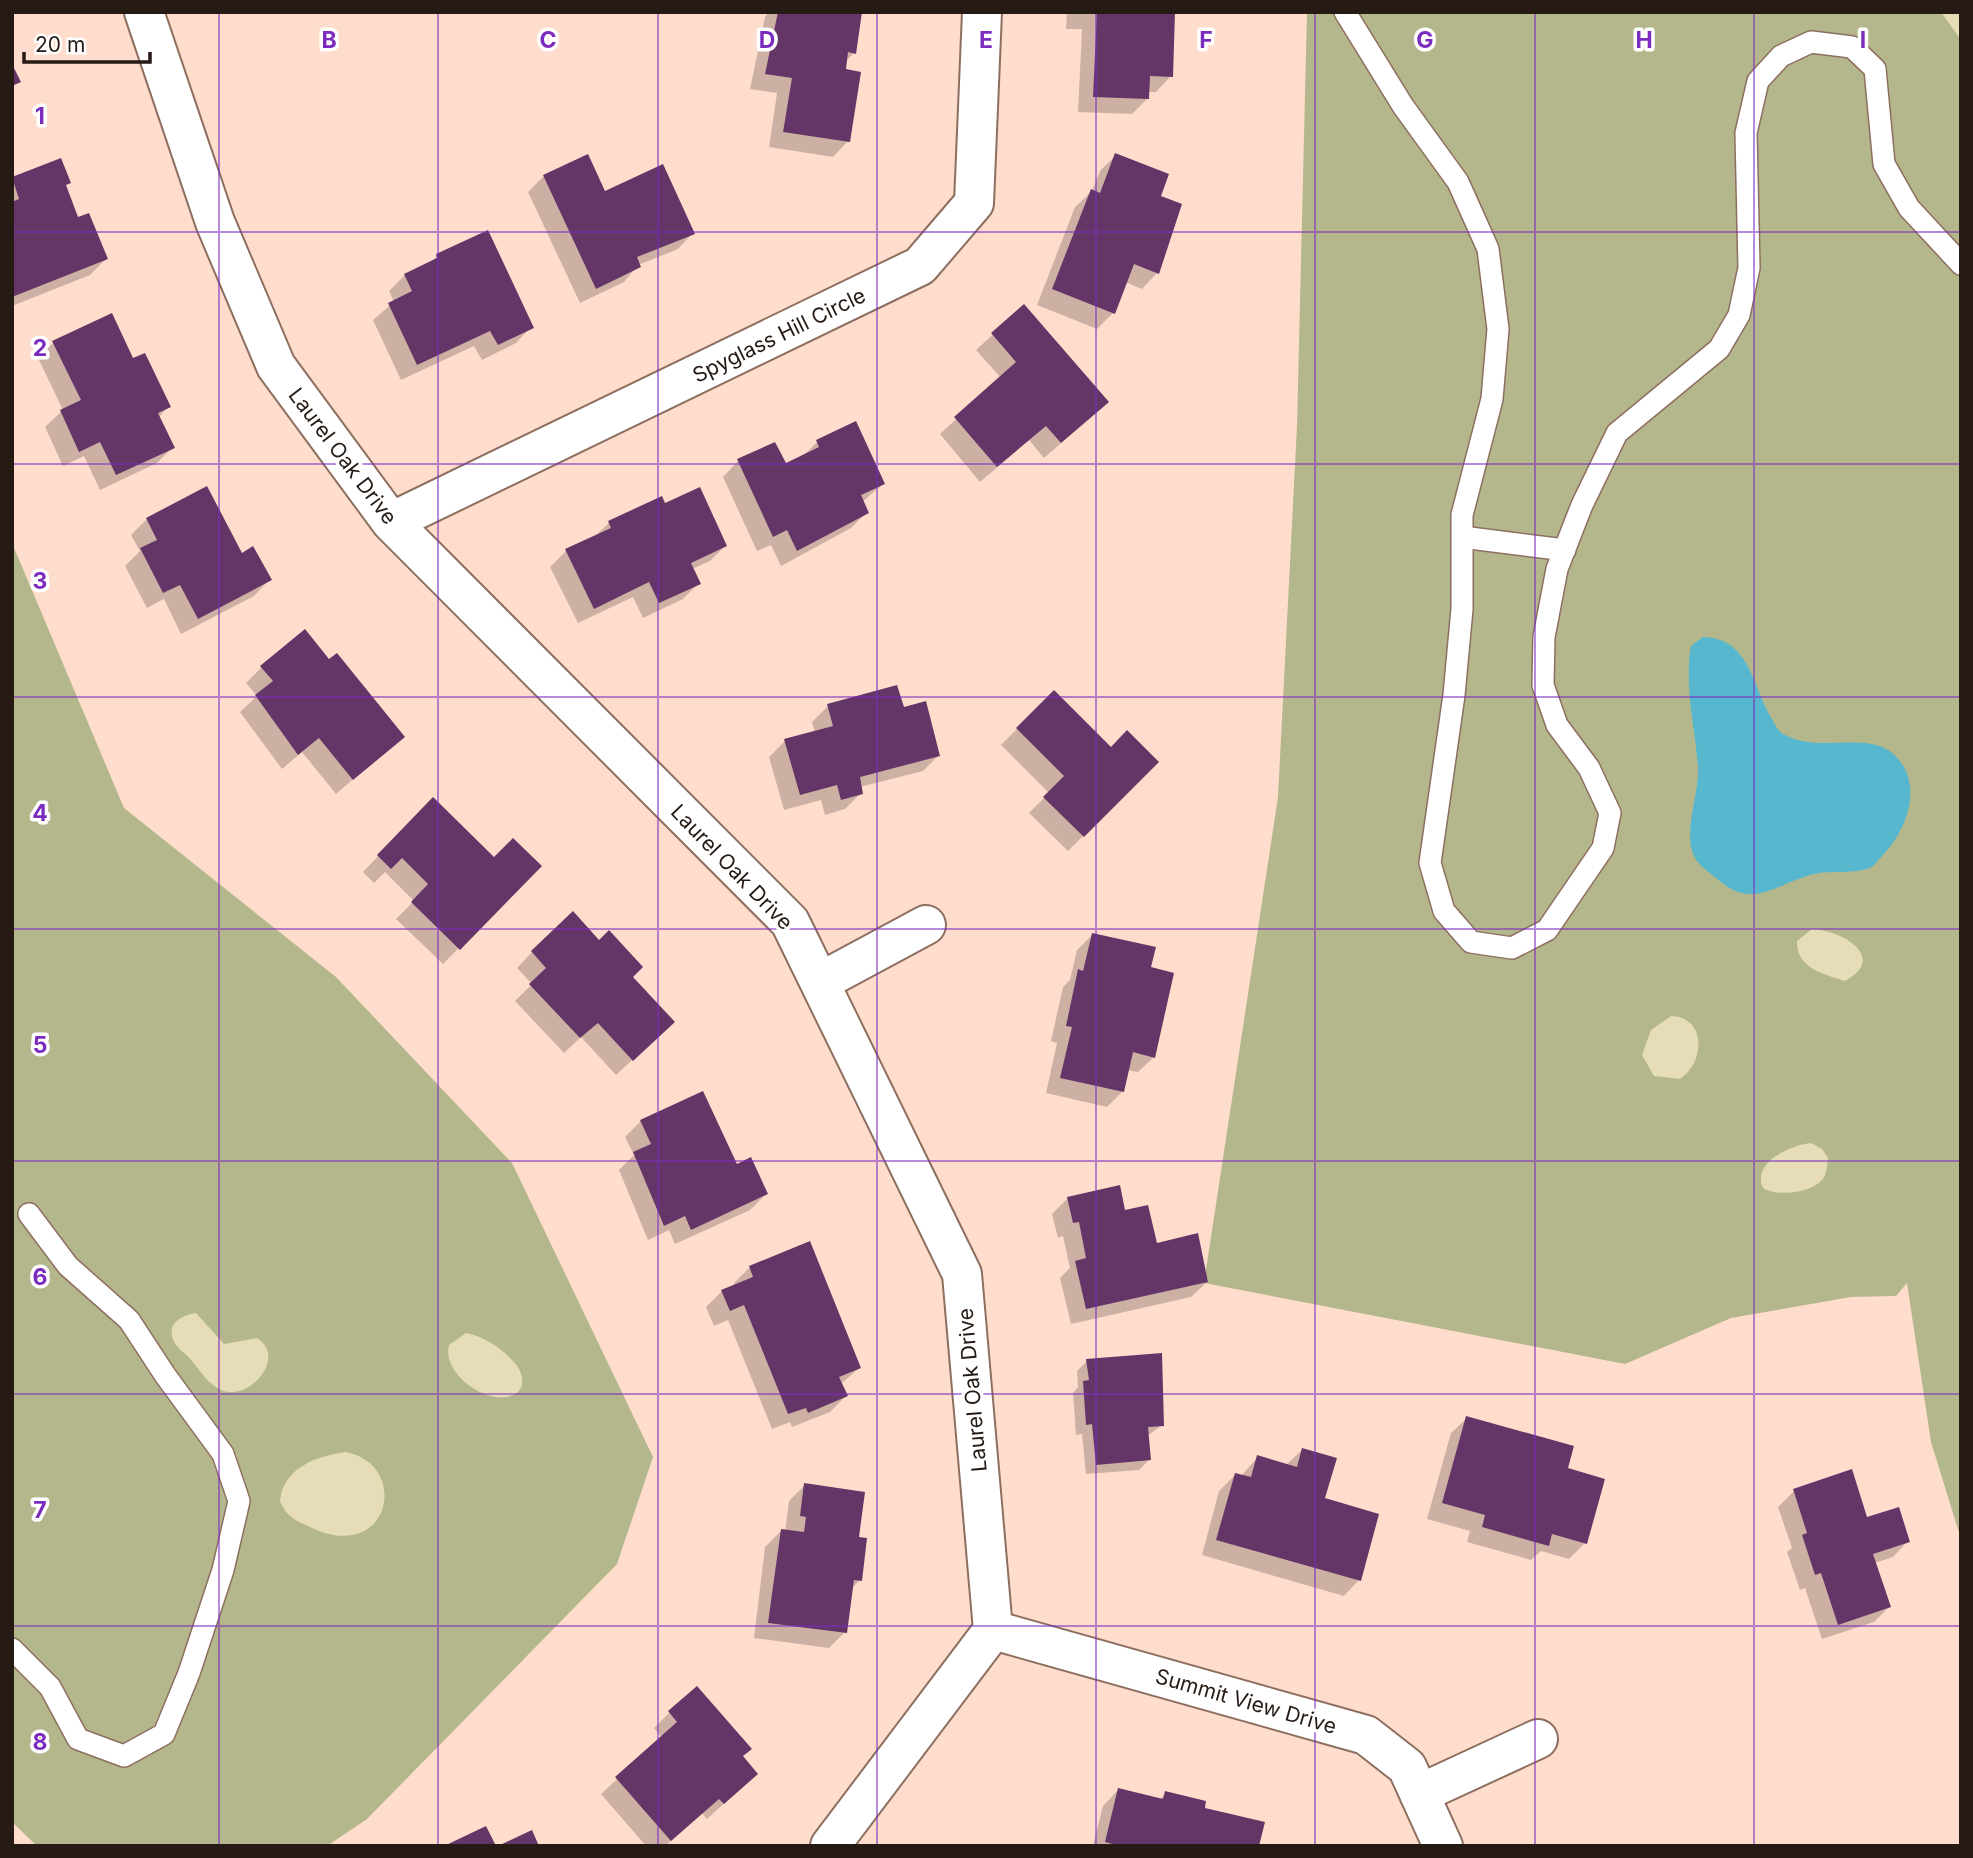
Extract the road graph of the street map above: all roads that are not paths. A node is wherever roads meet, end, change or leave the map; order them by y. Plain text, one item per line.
1 (144, 12) edge
2 (982, 12) edge
3 (1345, 12) edge
4 (1961, 264) edge
5 (391, 522) junction
6 (1462, 537) junction
7 (1565, 550) junction
8 (926, 925) dead end
9 (820, 982) junction
10 (29, 1214) dead end
11 (993, 1630) junction
12 (12, 1648) edge
13 (1538, 1739) dead end
14 (1419, 1794) junction
15 (830, 1846) edge
16 (1443, 1846) edge

1 - 5 street, Laurel Oak Drive
2 - 5 street, Spyglass Hill Circle
3 - 6 lane
4 - 7 lane
5 - 9 street, Laurel Oak Drive
6 - 7 lane
6 - 7 lane
8 - 9 street
9 - 11 street, Laurel Oak Drive
10 - 12 lane
11 - 14 street, Summit View Drive
11 - 15 street
13 - 14 street
14 - 16 street, Summit View Drive

